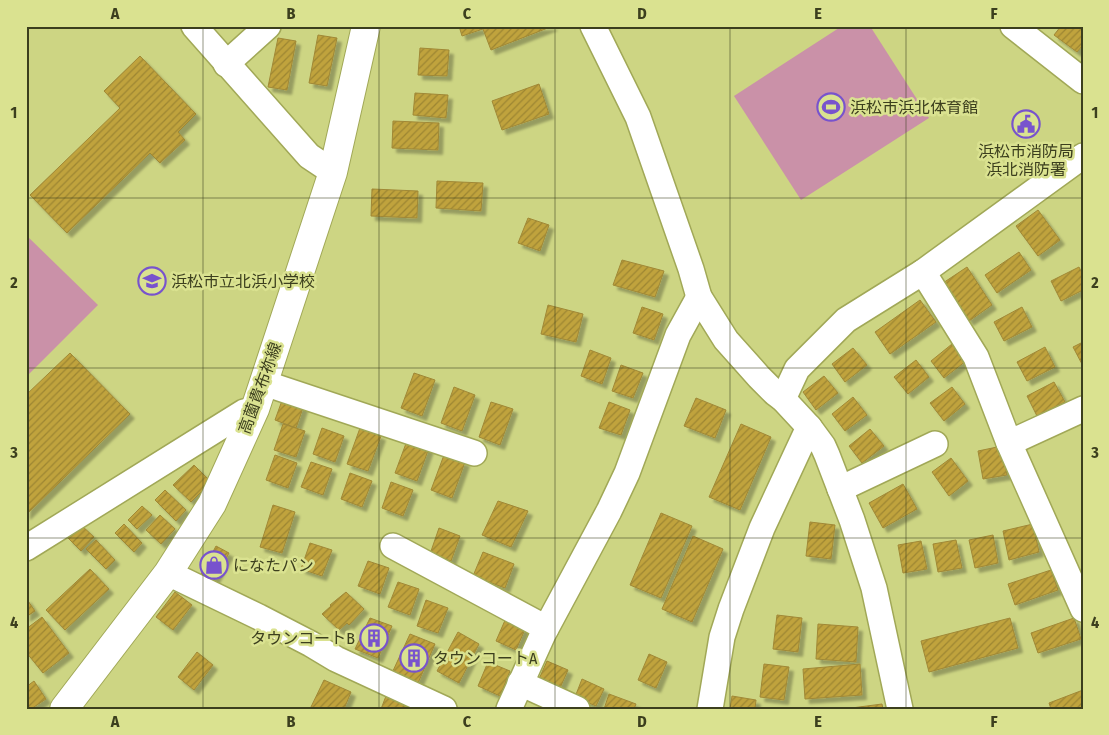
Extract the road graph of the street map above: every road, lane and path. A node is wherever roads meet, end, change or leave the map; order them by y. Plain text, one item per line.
1 (194, 26) edge
2 (268, 26) edge
3 (366, 26) edge
4 (593, 26) edge
5 (1013, 26) edge
6 (226, 64) junction
7 (1083, 81) edge
8 (1083, 156) edge
9 (333, 172) junction
10 (923, 272) junction
11 (699, 298) junction
12 (264, 382) junction
13 (783, 398) junction
14 (255, 409) junction
15 (1083, 409) edge
16 (809, 427) junction
17 (1009, 443) junction
18 (934, 444) dead end
19 (474, 453) dead end
20 (840, 489) junction
21 (393, 546) dead end
22 (26, 548) edge
23 (168, 573) junction
24 (1083, 610) edge
25 (546, 628) junction
26 (520, 683) junction
27 (82, 696) edge
28 (64, 709) edge
29 (444, 709) edge
30 (509, 709) edge
31 (577, 709) edge
32 (710, 709) edge
33 (900, 709) edge

1 - 6 street
2 - 6 street
3 - 9 main road, 高薗貴布祢線
4 - 11 street
5 - 7 street
6 - 9 street
8 - 10 street
9 - 12 main road, 高薗貴布祢線
10 - 13 street
10 - 17 street
11 - 13 street
11 - 25 street
12 - 14 main road, 高薗貴布祢線
12 - 19 street
13 - 16 street
14 - 22 street
14 - 23 main road, 高薗貴布祢線
15 - 17 street
16 - 20 street
16 - 32 street
17 - 24 street
18 - 20 street
20 - 33 street
21 - 25 street
23 - 27 main road, 高薗貴布祢線
23 - 29 street
25 - 26 street
26 - 30 street
26 - 31 street
27 - 28 main road, 高薗貴布祢線

